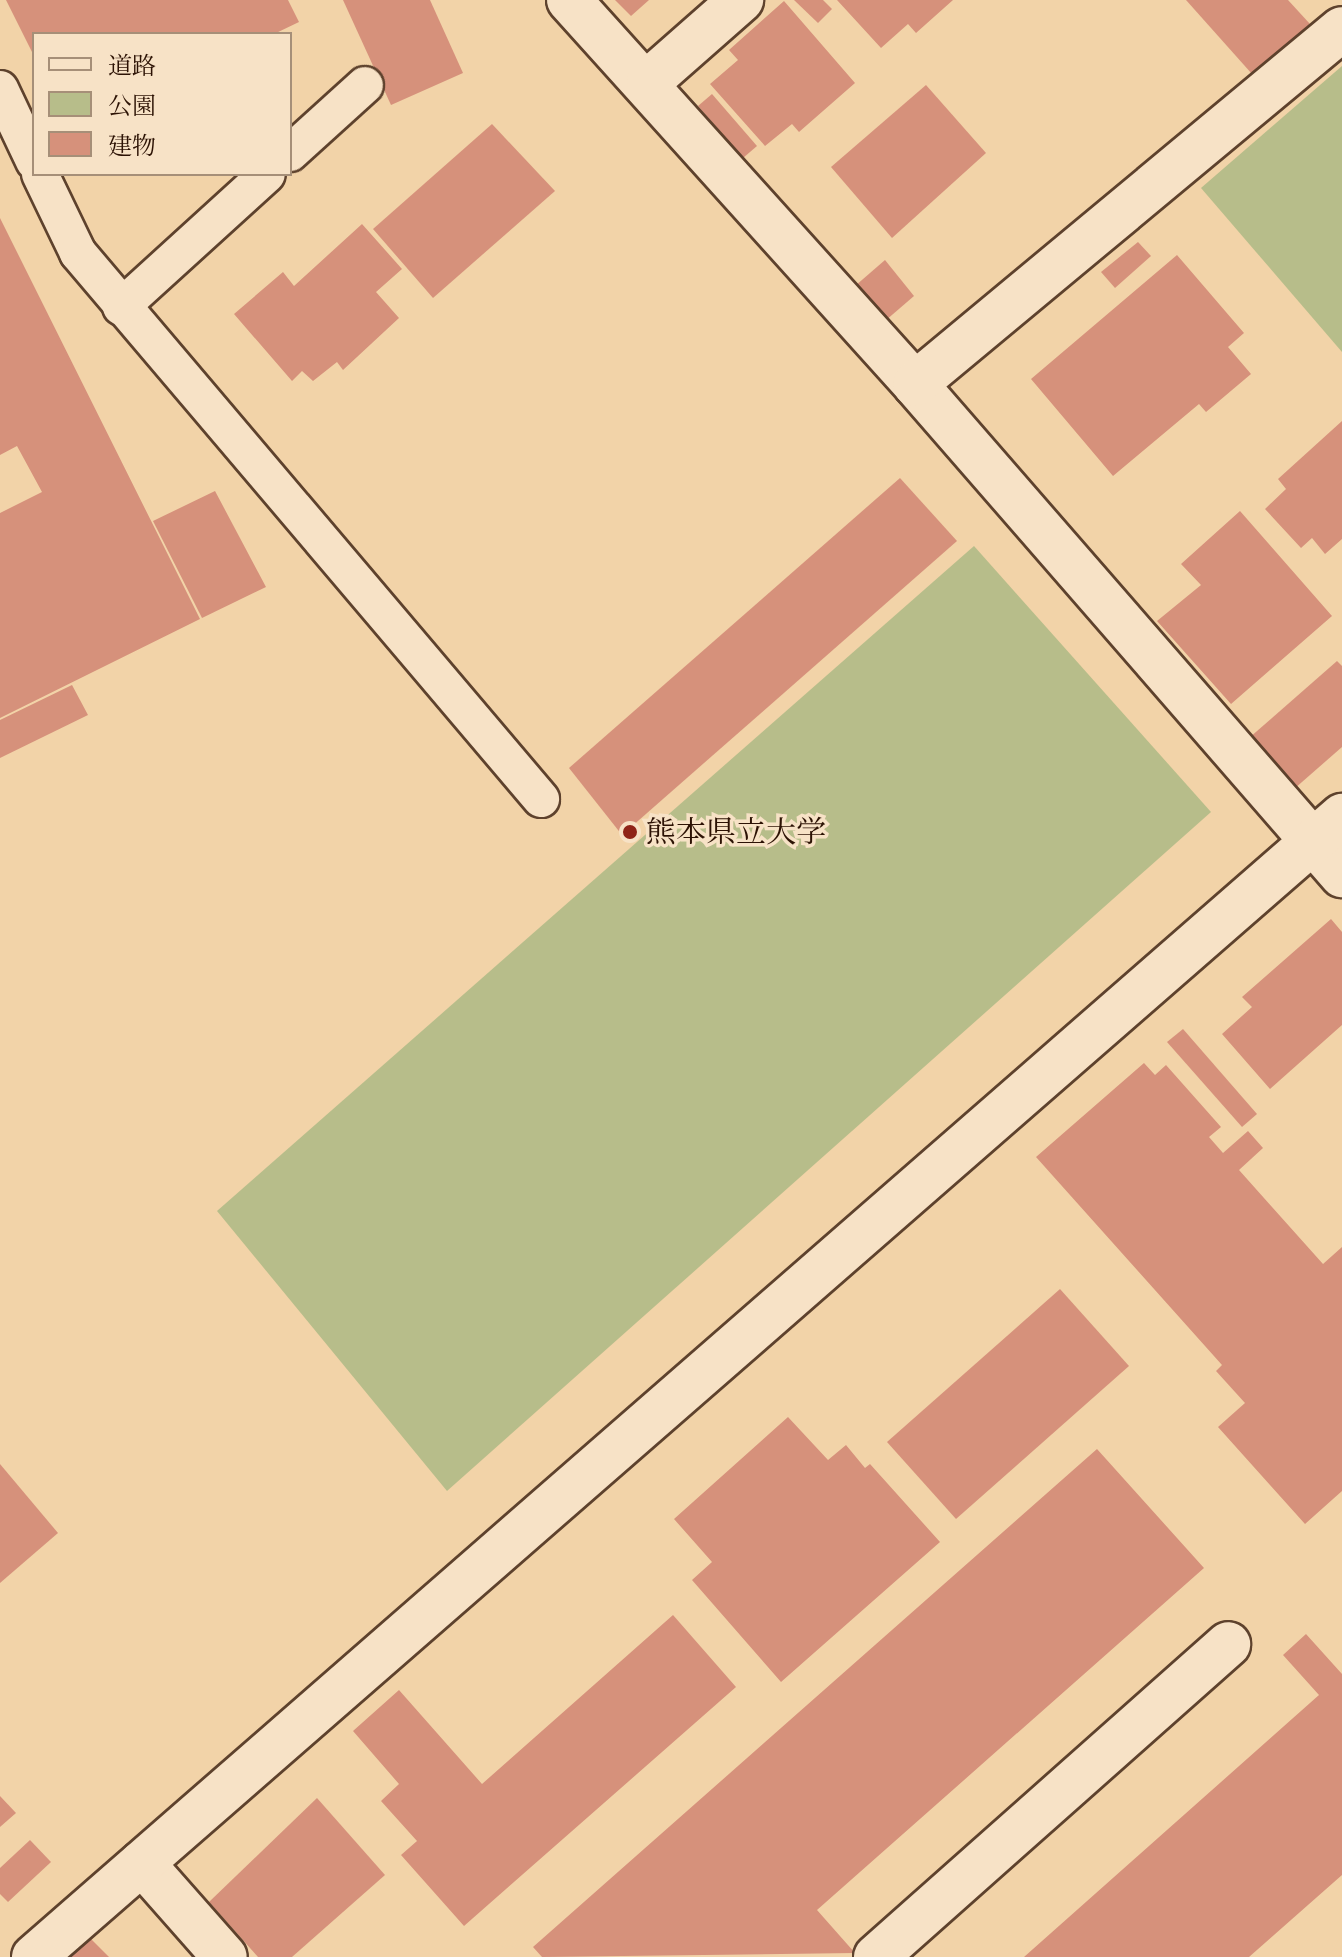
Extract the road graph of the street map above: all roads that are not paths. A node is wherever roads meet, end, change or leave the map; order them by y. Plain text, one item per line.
1 (569, 0) edge
2 (741, 0) edge
3 (1342, 29) edge
4 (649, 81) dead end
5 (365, 85) dead end
6 (0, 89) edge
7 (292, 151) edge
8 (32, 157) edge
9 (41, 176) edge
10 (265, 176) edge
11 (121, 307) junction
12 (915, 384) junction
13 (541, 799) dead end
14 (1328, 829) edge
15 (1342, 875) edge
16 (1228, 1644) dead end
17 (142, 1863) junction
18 (34, 1957) edge
19 (225, 1957) edge
20 (876, 1957) edge

1 - 12 street
2 - 4 street
3 - 12 street
5 - 7 lane
6 - 8 lane
9 - 11 lane
10 - 11 lane
11 - 13 lane
12 - 14 street
14 - 15 street
14 - 17 street
16 - 20 street
17 - 18 street
17 - 19 street

